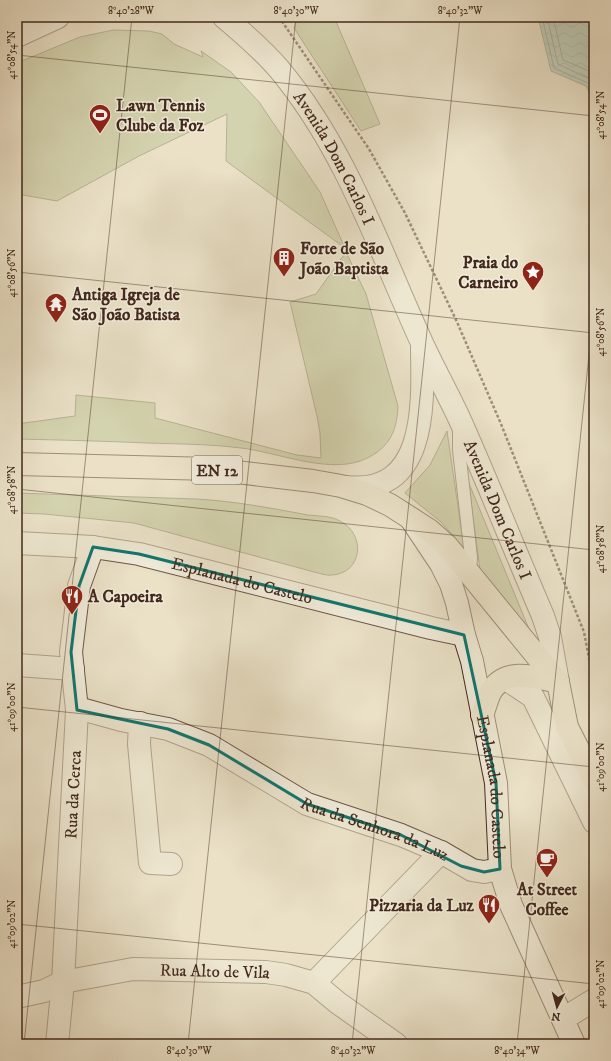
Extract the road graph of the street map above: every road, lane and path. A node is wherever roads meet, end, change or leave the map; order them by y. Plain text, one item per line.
1 (58, 17) edge
2 (224, 17) edge
3 (279, 17) edge
4 (17, 36) edge
5 (422, 342) junction
6 (460, 419) junction
7 (17, 464) edge
8 (341, 486) junction
9 (409, 517) junction
10 (17, 543) edge
11 (93, 547) junction
12 (470, 576) junction
13 (464, 635) junction
14 (17, 664) edge
15 (73, 669) junction
16 (506, 679) junction
17 (558, 682) junction
18 (594, 684) edge
19 (77, 710) junction
20 (482, 715) junction
21 (140, 723) junction
22 (594, 780) edge
23 (594, 822) edge
24 (441, 852) junction
25 (171, 864) dead end
26 (500, 869) junction
27 (63, 982) junction
28 (314, 983) junction
29 (17, 997) edge
30 (594, 1000) edge
31 (594, 1015) edge
32 (564, 1019) junction
33 (57, 1044) edge
34 (396, 1044) edge
35 (574, 1044) edge

1 - 4 street
2 - 5 street, Avenida Dom Carlos I
3 - 18 path
5 - 6 street, Avenida Dom Carlos I
5 - 8 street, Avenida Dom Carlos I
6 - 12 lane
6 - 17 street, Avenida Dom Carlos I
7 - 8 main road, Esplanada do Castelo / EN 12
8 - 9 main road, Esplanada do Castelo / EN 12
9 - 12 main road, Esplanada do Castelo / EN 12
9 - 13 street, Esplanada do Castelo
10 - 11 street, Esplanada do Castelo
11 - 13 street, Esplanada do Castelo
11 - 15 street, Rua da Cerca
12 - 17 main road, Esplanada do Castelo / EN 12
13 - 20 street, Esplanada do Castelo
14 - 15 street
15 - 19 street, Rua da Cerca
16 - 17 main road
16 - 20 main road
16 - 23 street
17 - 22 main road, EN 12
19 - 21 street, Rua da Senhora da Luz
19 - 27 street, Rua da Cerca
20 - 26 street, Esplanada do Castelo
21 - 24 street, Rua da Senhora da Luz
21 - 25 street
24 - 26 street, Rua da Senhora da Luz
24 - 28 street
26 - 32 street
27 - 28 street, Rua Alto de Vila
27 - 29 street, Rua Alto de Vila
27 - 33 street, Rua da Cerca
28 - 34 street, Rua Alto de Vila
30 - 32 street
31 - 32 street
32 - 35 street

